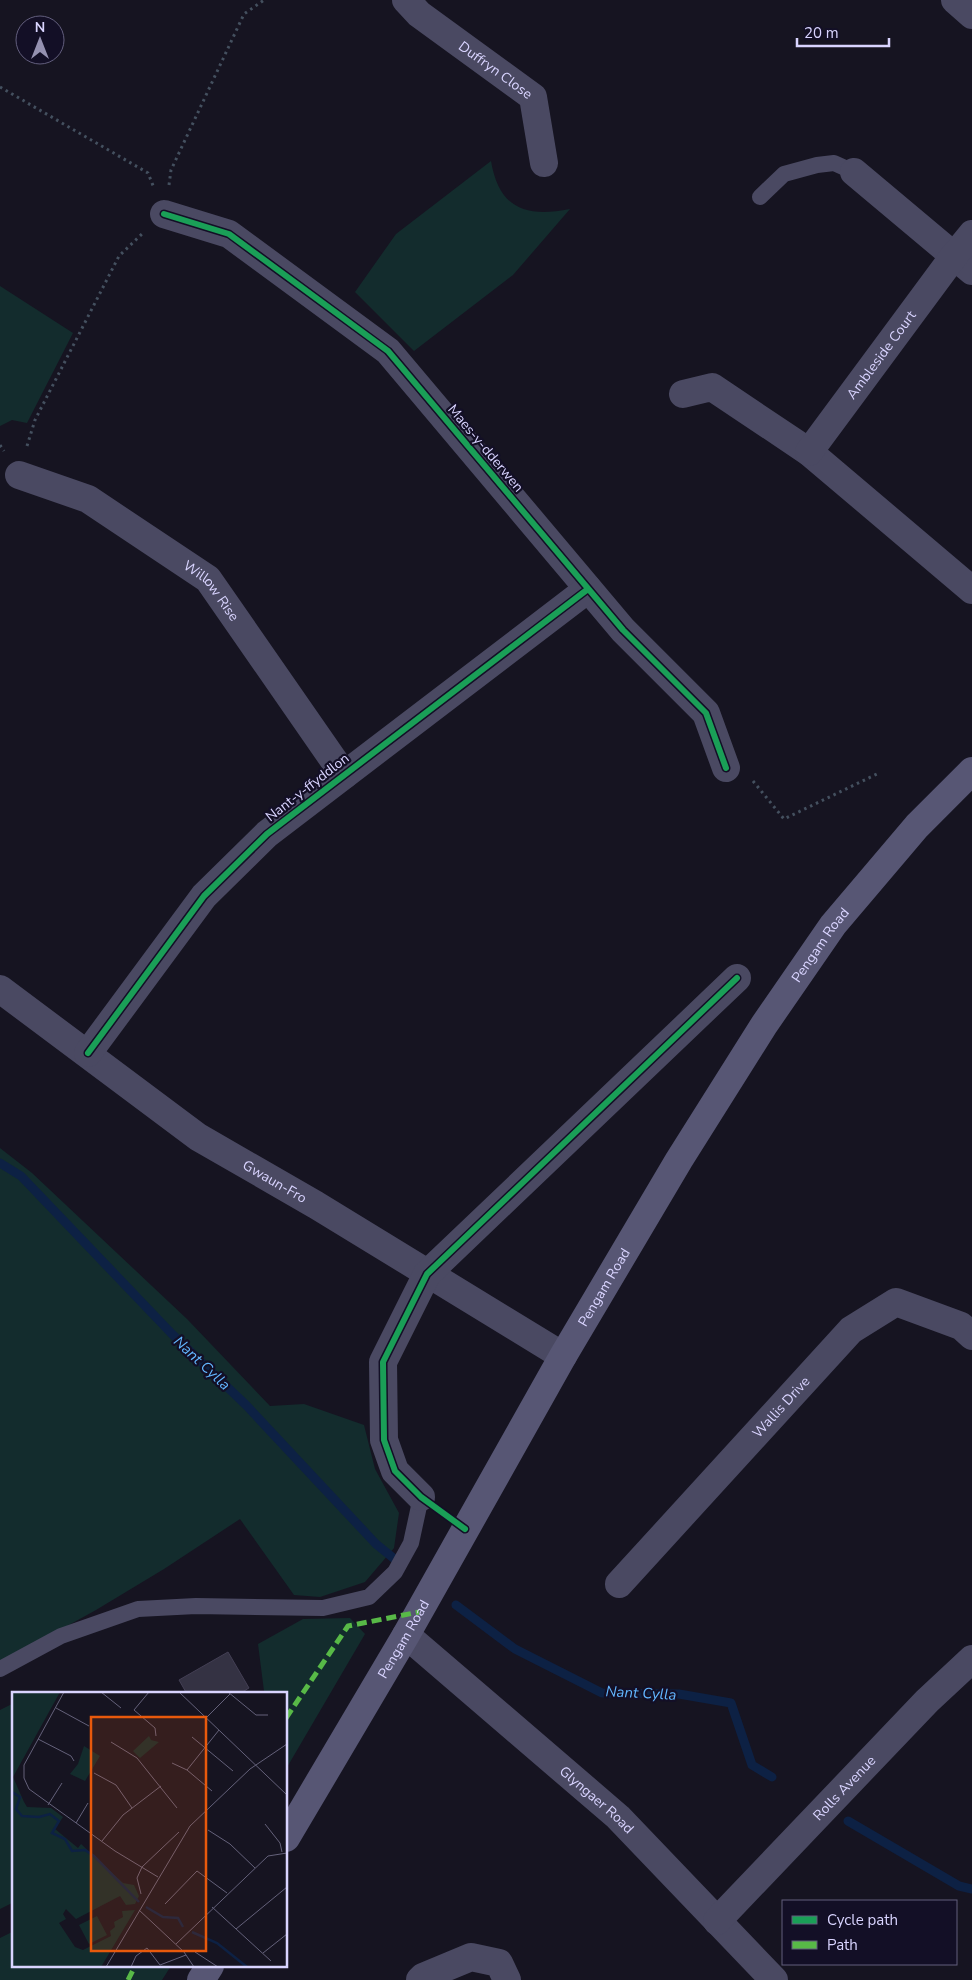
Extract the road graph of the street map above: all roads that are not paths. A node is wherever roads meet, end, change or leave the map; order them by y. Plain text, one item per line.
1 (406, 0) edge
2 (544, 163) dead end
3 (854, 172) joint
4 (760, 197) dead end
5 (164, 214) road end
6 (972, 234) edge
7 (963, 263) edge
8 (683, 394) dead end
9 (808, 452) junction
10 (19, 475) road end
11 (588, 589) junction
12 (972, 590) edge
13 (726, 768) road end
14 (972, 771) edge
15 (344, 775) junction
16 (737, 978) dead end
17 (0, 989) edge
18 (88, 1053) junction
19 (427, 1274) junction
20 (972, 1336) edge
21 (563, 1356) junction
22 (421, 1497) joint
23 (619, 1584) dead end
24 (406, 1635) junction
25 (972, 1659) edge
26 (0, 1669) edge
27 (288, 1835) edge
28 (718, 1921) junction
29 (209, 1968) edge
30 (201, 1980) edge
31 (420, 1980) edge
32 (507, 1980) edge
33 (774, 1980) edge

1 - 2 street, Duffryn Close
3 - 4 lane
3 - 7 street
5 - 11 street, Maes-y-dderwen
6 - 7 street, Ambleside Court
7 - 9 street, Ambleside Court
8 - 9 street
9 - 12 street
10 - 15 street, Willow Rise
11 - 13 street, Maes-y-dderwen
11 - 15 street, Nant-y-ffyddlon
14 - 21 main road, Pengam Road
15 - 18 street, Nant-y-ffyddlon
16 - 19 street
17 - 18 street, Gwaun-Fro
18 - 19 street, Gwaun-Fro
19 - 21 street, Gwaun-Fro
19 - 22 street
20 - 23 street, Wallis Drive
21 - 24 main road, Pengam Road
22 - 26 lane
24 - 27 main road, Pengam Road
24 - 28 street, Glyngaer Road
25 - 28 street, Rolls Avenue
28 - 33 street, Glyngaer Road
29 - 30 main road
31 - 32 street

